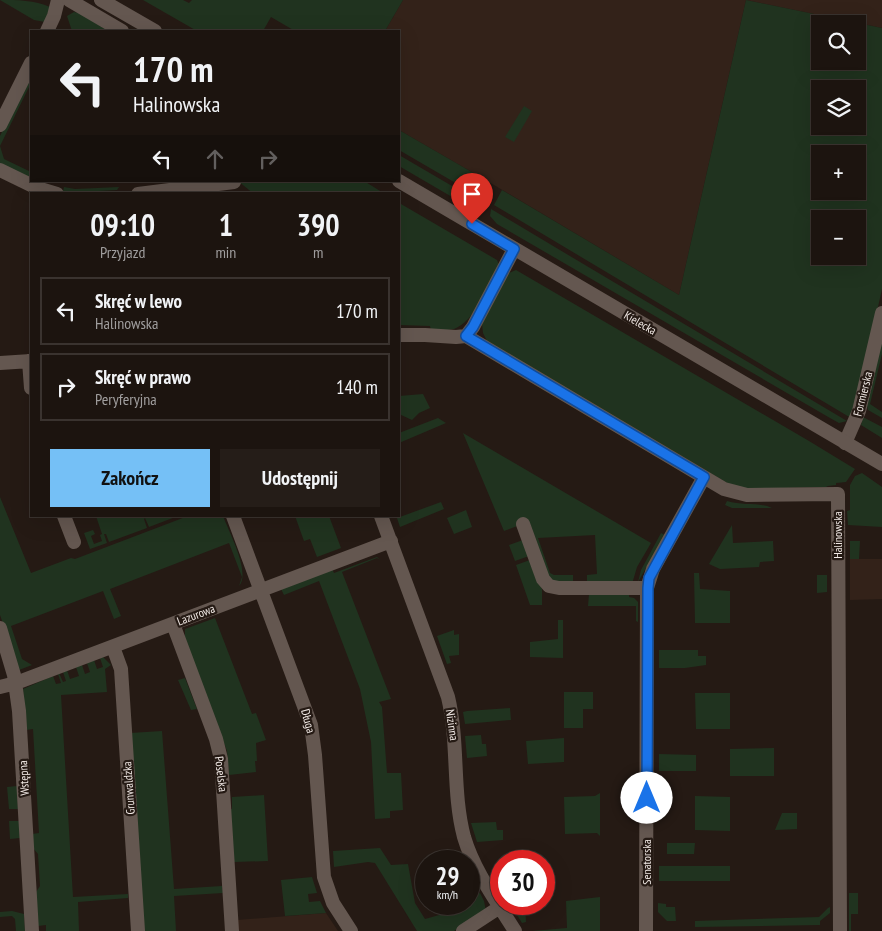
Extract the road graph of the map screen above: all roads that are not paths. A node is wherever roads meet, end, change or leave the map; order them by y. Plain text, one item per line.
1 (58, 0) edge
2 (70, 0) edge
3 (101, 0) edge
4 (47, 30) edge
5 (120, 30) edge
6 (153, 30) edge
7 (30, 64) edge
8 (0, 125) edge
9 (0, 170) edge
10 (234, 182) edge
11 (400, 182) edge
12 (50, 192) edge
13 (154, 192) edge
14 (514, 249) junction
15 (882, 313) edge
16 (400, 335) edge
17 (466, 336) junction
18 (30, 361) edge
19 (0, 363) edge
20 (845, 443) junction
21 (882, 464) edge
22 (704, 477) junction
23 (64, 517) edge
24 (233, 517) edge
25 (381, 517) edge
26 (523, 524) dead end
27 (74, 542) dead end
28 (391, 542) junction
29 (648, 588) junction
30 (261, 590) junction
31 (173, 624) junction
32 (0, 628) edge
33 (113, 647) junction
34 (16, 683) junction
35 (0, 687) edge
36 (490, 890) edge
37 (490, 914) edge
38 (505, 915) edge
39 (32, 931) edge
40 (138, 931) edge
41 (232, 931) edge
42 (351, 931) edge
43 (463, 931) edge
44 (515, 931) edge
45 (646, 931) edge
46 (828, 931) edge
47 (840, 931) edge

1 - 4 street
2 - 5 street
3 - 6 street
7 - 8 street
9 - 12 street
10 - 13 street
11 - 14 street, Kielecka
14 - 17 street
14 - 20 street, Kielecka
15 - 20 street, Formierska
16 - 17 street
17 - 22 street, Halinowska
18 - 19 street
20 - 21 street, Kielecka
22 - 29 street, Senatorska
22 - 47 street, Halinowska
23 - 27 street
24 - 30 street, Długa
25 - 28 street, Nizinna
26 - 29 street
28 - 30 street, Lazurowa
28 - 36 street, Nizinna
29 - 45 street, Senatorska
30 - 31 street, Lazurowa
30 - 42 street, Długa
31 - 33 street, Lazurowa
31 - 41 street, Poselska
32 - 34 street, Wstępna
33 - 34 street, Lazurowa
33 - 40 street, Grunwaldzka
34 - 35 street, Lazurowa
34 - 39 street, Wstępna
37 - 43 street
38 - 44 street, Nizinna
46 - 47 street

